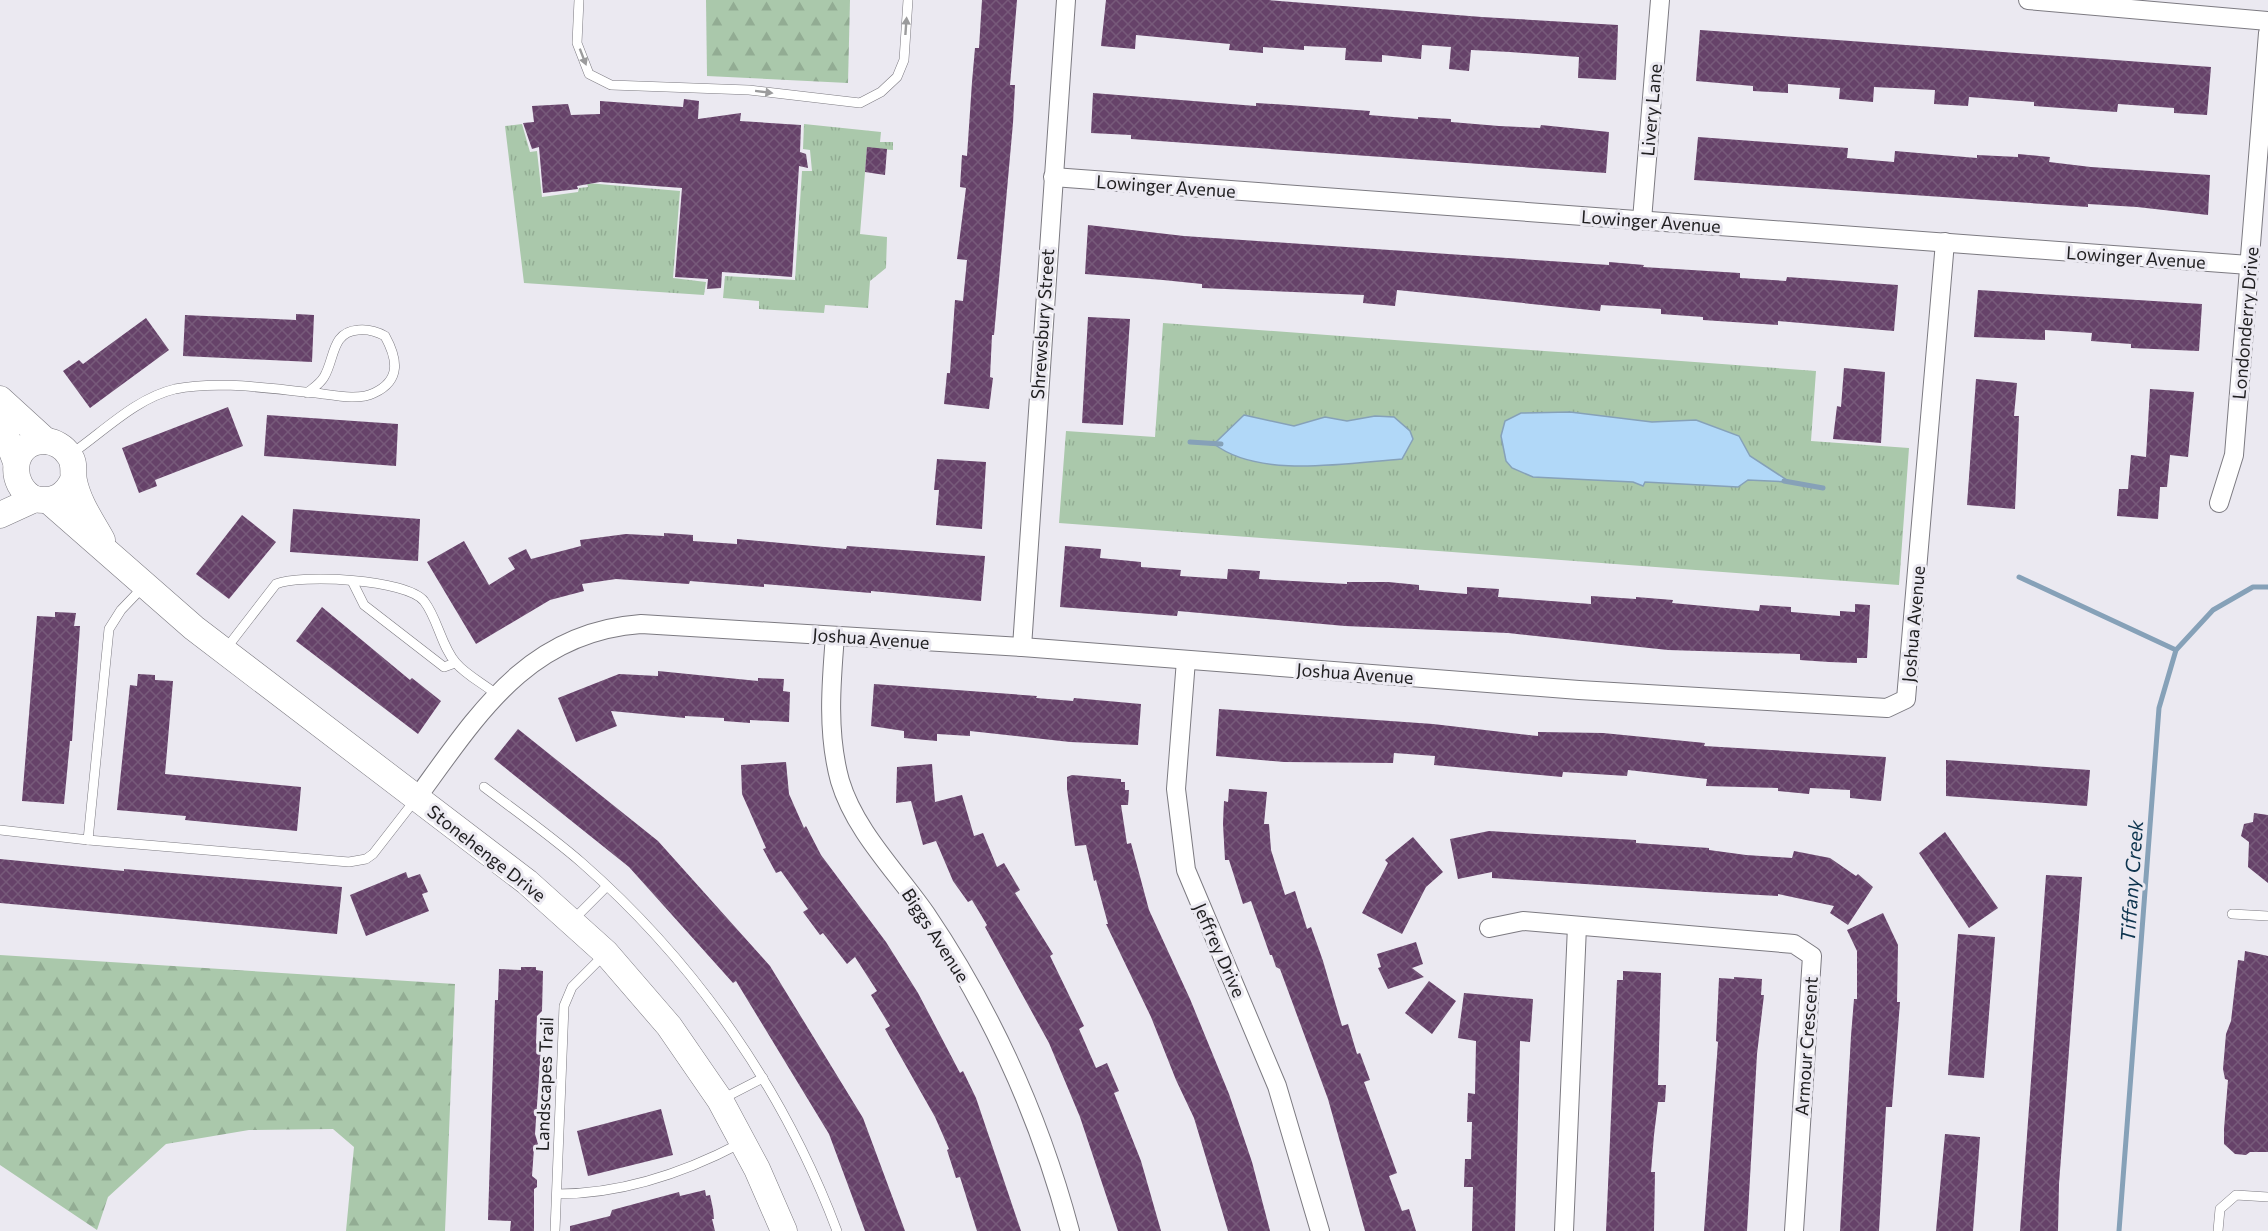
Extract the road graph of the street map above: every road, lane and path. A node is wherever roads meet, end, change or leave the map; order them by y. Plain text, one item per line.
1 (579, 0) edge
2 (908, 0) edge
3 (1066, 0) edge
4 (1660, 0) edge
5 (2028, 0) edge
6 (2268, 21) edge
7 (2268, 33) edge
8 (2262, 176) edge
9 (1053, 177) junction
10 (1642, 220) junction
11 (1945, 242) junction
12 (2249, 265) junction
13 (306, 393) junction
14 (0, 399) edge
15 (0, 420) edge
16 (46, 441) junction
17 (72, 467) junction
18 (11, 476) edge
19 (42, 500) junction
20 (2219, 503) dead end
21 (0, 515) edge
22 (106, 549) junction
23 (352, 581) junction
24 (144, 586) junction
25 (835, 636) junction
26 (1022, 647) junction
27 (224, 651) junction
28 (1186, 660) junction
29 (455, 663) junction
30 (496, 694) junction
31 (484, 787) dead end
32 (416, 799) junction
33 (0, 830) edge
34 (88, 840) junction
35 (606, 887) junction
36 (2232, 914) dead end
37 (2268, 916) edge
38 (572, 921) junction
39 (1576, 926) junction
40 (1489, 928) dead end
41 (606, 953) junction
42 (763, 1078) junction
43 (720, 1100) junction
44 (743, 1142) junction
45 (557, 1194) junction
46 (2268, 1197) edge
47 (555, 1231) edge
48 (784, 1231) edge
49 (837, 1231) edge
50 (1070, 1231) edge
51 (1320, 1231) edge
52 (1564, 1231) edge
53 (1794, 1231) edge
54 (2218, 1231) edge

1 -> 2 lane
3 - 9 street, Shrewsbury Street
4 - 10 street, Livery Lane
5 - 6 street
7 - 8 street, Londonderry Drive
8 - 12 street, Londonderry Drive
9 - 10 street, Lowinger Avenue
9 - 26 street, Shrewsbury Street
10 - 11 street, Lowinger Avenue
11 - 12 street, Lowinger Avenue
11 - 28 street, Joshua Avenue
12 - 20 street, Londonderry Drive
13 - 13 lane
13 - 17 lane
14 - 16 street
15 - 18 street
16 - 17 street
16 - 18 street
17 - 19 street
17 - 22 street, Stonehenge Drive
18 - 19 street
19 - 21 street
19 - 22 street, Stonehenge Drive
22 - 24 street, Stonehenge Drive
23 - 27 lane
23 - 29 lane
23 - 29 lane
24 - 27 street, Stonehenge Drive
24 - 34 lane
25 - 26 street, Joshua Avenue
25 - 30 street, Joshua Avenue
25 - 50 street, Biggs Avenue
26 - 28 street, Joshua Avenue
27 - 32 street, Stonehenge Drive
28 - 51 street, Jeffrey Drive
29 - 30 lane
30 - 32 street, Joshua Avenue
31 - 35 lane
32 - 34 lane
32 - 38 street, Stonehenge Drive
33 - 34 lane
35 - 38 lane
35 - 42 lane
36 - 37 lane
38 - 41 street, Stonehenge Drive
39 - 40 street, Armour Crescent
39 - 52 street
39 - 53 street, Armour Crescent
41 - 43 street, Stonehenge Drive
41 - 45 lane, Landscapes Trail
42 - 43 lane
42 - 49 lane
43 - 44 street, Stonehenge Drive
44 - 45 lane
44 - 48 street, Stonehenge Drive
45 - 47 lane, Landscapes Trail
46 - 54 lane

